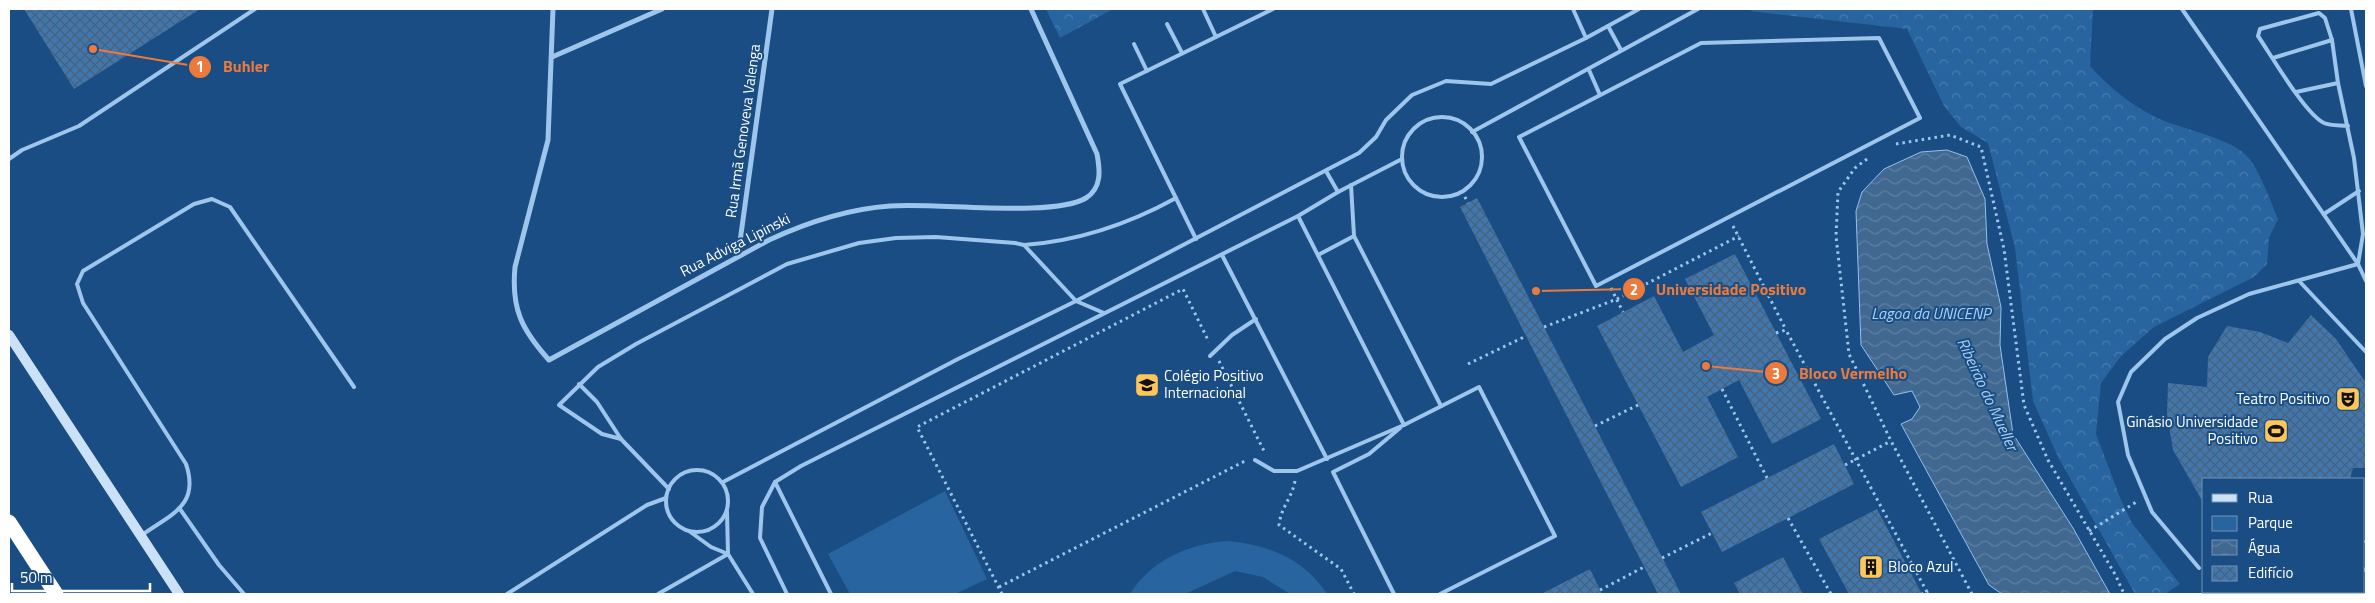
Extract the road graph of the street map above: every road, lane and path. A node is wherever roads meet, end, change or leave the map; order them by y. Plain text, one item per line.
1 (255, 9) edge
2 (554, 9) edge
3 (662, 9) edge
4 (772, 9) edge
5 (1030, 9) edge
6 (1203, 9) edge
7 (1273, 9) edge
8 (1573, 9) edge
9 (1638, 9) edge
10 (1698, 9) edge
11 (2182, 9) edge
12 (2351, 9) edge
13 (1167, 24) dead end
14 (1608, 26) junction
15 (1216, 36) junction
16 (1586, 38) junction
17 (2332, 40) junction
18 (1134, 44) dead end
19 (1621, 50) junction
20 (1182, 53) junction
21 (552, 57) junction
22 (2273, 58) junction
23 (1147, 70) junction
24 (1589, 70) junction
25 (2338, 83) junction
26 (2366, 86) edge
27 (2296, 92) junction
28 (1600, 95) junction
29 (2348, 126) junction
30 (1472, 132) junction
31 (1894, 145) dead end
32 (1870, 157) dead end
33 (9, 159) edge
34 (1402, 159) junction
35 (1326, 171) junction
36 (1351, 185) junction
37 (1462, 191) junction
38 (2359, 191) junction
39 (1338, 192) junction
40 (1176, 198) junction
41 (1468, 203) dead end
42 (2324, 214) junction
43 (1298, 216) junction
44 (1729, 217) junction
45 (1354, 236) junction
46 (1738, 236) junction
47 (1196, 239) junction
48 (1024, 245) junction
49 (1318, 254) junction
50 (1222, 255) junction
51 (738, 256) junction
52 (2358, 264) junction
53 (1607, 280) junction
54 (2366, 281) edge
55 (2300, 282) junction
56 (1617, 299) junction
57 (1076, 301) junction
58 (1624, 312) dead end
59 (1104, 313) junction
60 (1256, 319) junction
61 (1544, 327) dead end
62 (1786, 330) junction
63 (1776, 333) dead end
64 (9, 334) edge
65 (1526, 336) dead end
66 (1214, 352) junction
67 (2366, 352) edge
68 (1210, 356) dead end
69 (1468, 364) dead end
70 (579, 384) junction
71 (354, 386) dead end
72 (1722, 389) dead end
73 (1638, 405) dead end
74 (1441, 406) junction
75 (1404, 425) junction
76 (1595, 426) dead end
77 (622, 439) junction
78 (1891, 441) junction
79 (1258, 454) dead end
80 (1254, 459) joint
81 (1327, 459) junction
82 (1856, 460) junction
83 (1845, 465) dead end
84 (1297, 471) junction
85 (1768, 478) dead end
86 (723, 482) junction
87 (775, 482) junction
88 (669, 489) junction
89 (2146, 496) junction
90 (666, 498) junction
91 (180, 509) junction
92 (727, 510) junction
93 (1788, 518) dead end
94 (9, 522) edge
95 (689, 531) junction
96 (2089, 531) junction
97 (1712, 533) dead end
98 (140, 536) junction
99 (728, 554) junction
100 (1662, 558) dead end
101 (1644, 567) dead end
102 (2199, 568) dead end
103 (999, 587) junction
104 (1600, 590) dead end
105 (56, 594) edge
106 (179, 594) edge
107 (244, 594) edge
108 (507, 594) edge
109 (658, 594) edge
110 (753, 594) edge
111 (787, 594) edge
112 (831, 594) edge
113 (1002, 594) edge
114 (1354, 594) edge
115 (1394, 594) edge
116 (1440, 594) edge
117 (1831, 594) edge
118 (1922, 594) edge
119 (1972, 594) edge
120 (2124, 594) edge

1 - 33 lane
2 - 21 street
3 - 21 street
4 - 51 street, Rua Irmã Genoveva Valenga
5 - 51 street, Rua Adviga Lipinski
6 - 15 lane
7 - 15 lane
8 - 16 lane
9 - 14 lane
10 - 19 lane
11 - 42 lane
12 - 26 lane
13 - 20 lane
14 - 16 lane
14 - 19 lane
15 - 20 lane
16 - 35 lane
17 - 22 lane
17 - 22 lane
17 - 25 lane
18 - 23 lane
19 - 24 lane
20 - 23 lane
21 - 51 street, Rua Adviga Lipinski
22 - 27 lane
23 - 40 lane
24 - 28 lane
24 - 30 lane
25 - 27 lane
25 - 29 lane
27 - 29 lane
28 - 44 lane
28 - 53 lane
29 - 38 lane
30 - 34 lane
30 - 37 lane
31 - 96 path
32 - 78 path
34 - 36 lane
34 - 37 lane
35 - 39 lane
35 - 47 lane
36 - 39 lane
36 - 45 lane
37 - 41 path
38 - 42 lane
38 - 52 lane
39 - 43 lane
40 - 47 lane
40 - 48 lane
42 - 52 lane
43 - 49 lane
43 - 50 lane
44 - 46 path
44 - 53 lane
45 - 49 lane
45 - 74 lane
46 - 56 path
46 - 62 path
47 - 57 lane
48 - 57 lane
48 - 70 lane
49 - 75 lane
50 - 59 lane
50 - 60 lane
52 - 54 lane
52 - 55 lane
53 - 56 path
55 - 67 lane
55 - 89 lane
56 - 58 path
56 - 61 path
57 - 59 lane
57 - 86 lane
59 - 87 lane
60 - 66 lane
60 - 81 lane
62 - 63 path
62 - 82 path
64 - 98 main road
65 - 69 path
66 - 68 lane
66 - 79 path
66 - 103 path
70 - 77 lane
70 - 77 lane
71 - 91 lane
72 - 85 path
73 - 76 path
74 - 75 lane
74 - 116 lane
75 - 81 lane
75 - 115 lane
77 - 88 lane
78 - 82 path
78 - 119 path
80 - 84 lane
80 - 103 path
81 - 84 lane
82 - 83 path
82 - 118 path
84 - 114 path
86 - 88 lane
86 - 92 lane
87 - 111 lane
87 - 112 lane
88 - 90 lane
89 - 96 path
89 - 102 lane
90 - 95 lane
90 - 108 lane
91 - 98 lane
91 - 107 lane
92 - 95 lane
92 - 99 lane
93 - 117 path
94 - 105 highway
95 - 99 lane
96 - 120 path
97 - 100 path
98 - 106 main road
99 - 109 lane
99 - 110 lane
101 - 104 path
103 - 113 path

